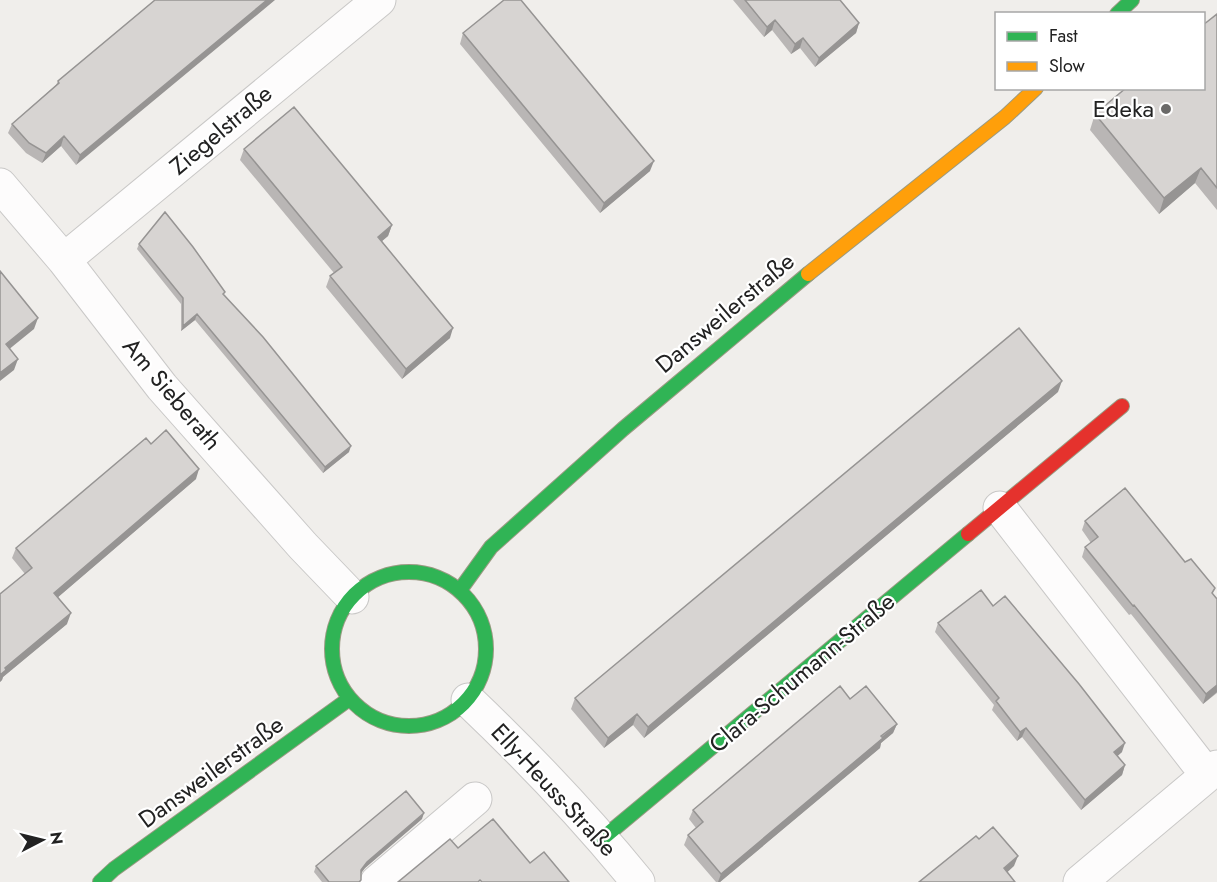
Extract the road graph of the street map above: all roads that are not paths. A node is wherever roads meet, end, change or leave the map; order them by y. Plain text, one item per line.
1 (379, 0) edge
2 (1132, 0) edge
3 (1119, 12) edge
4 (1034, 90) edge
5 (0, 185) edge
6 (64, 260) junction
7 (1122, 406) dead end
8 (1000, 508) junction
9 (460, 590) junction
10 (352, 597) junction
11 (349, 699) junction
12 (468, 700) junction
13 (1212, 771) edge
14 (475, 800) dead end
15 (603, 838) junction
16 (100, 882) edge
17 (377, 882) edge
18 (638, 882) edge
19 (1080, 882) edge

1 - 6 street, Ziegelstraße
2 - 3 main road
4 - 9 main road, Dansweilerstraße
5 - 6 street, Am Sieberath
6 - 10 street, Am Sieberath
7 - 8 main road, Clara-Schumann-Straße
8 - 13 street
8 - 15 main road, Clara-Schumann-Straße
9 - 10 main road
9 - 12 main road
10 - 11 main road
11 - 12 main road
11 - 16 main road, Dansweilerstraße
12 - 15 street, Elly-Heuss-Straße
13 - 19 street
14 - 17 street
15 - 18 street, Elly-Heuss-Straße

